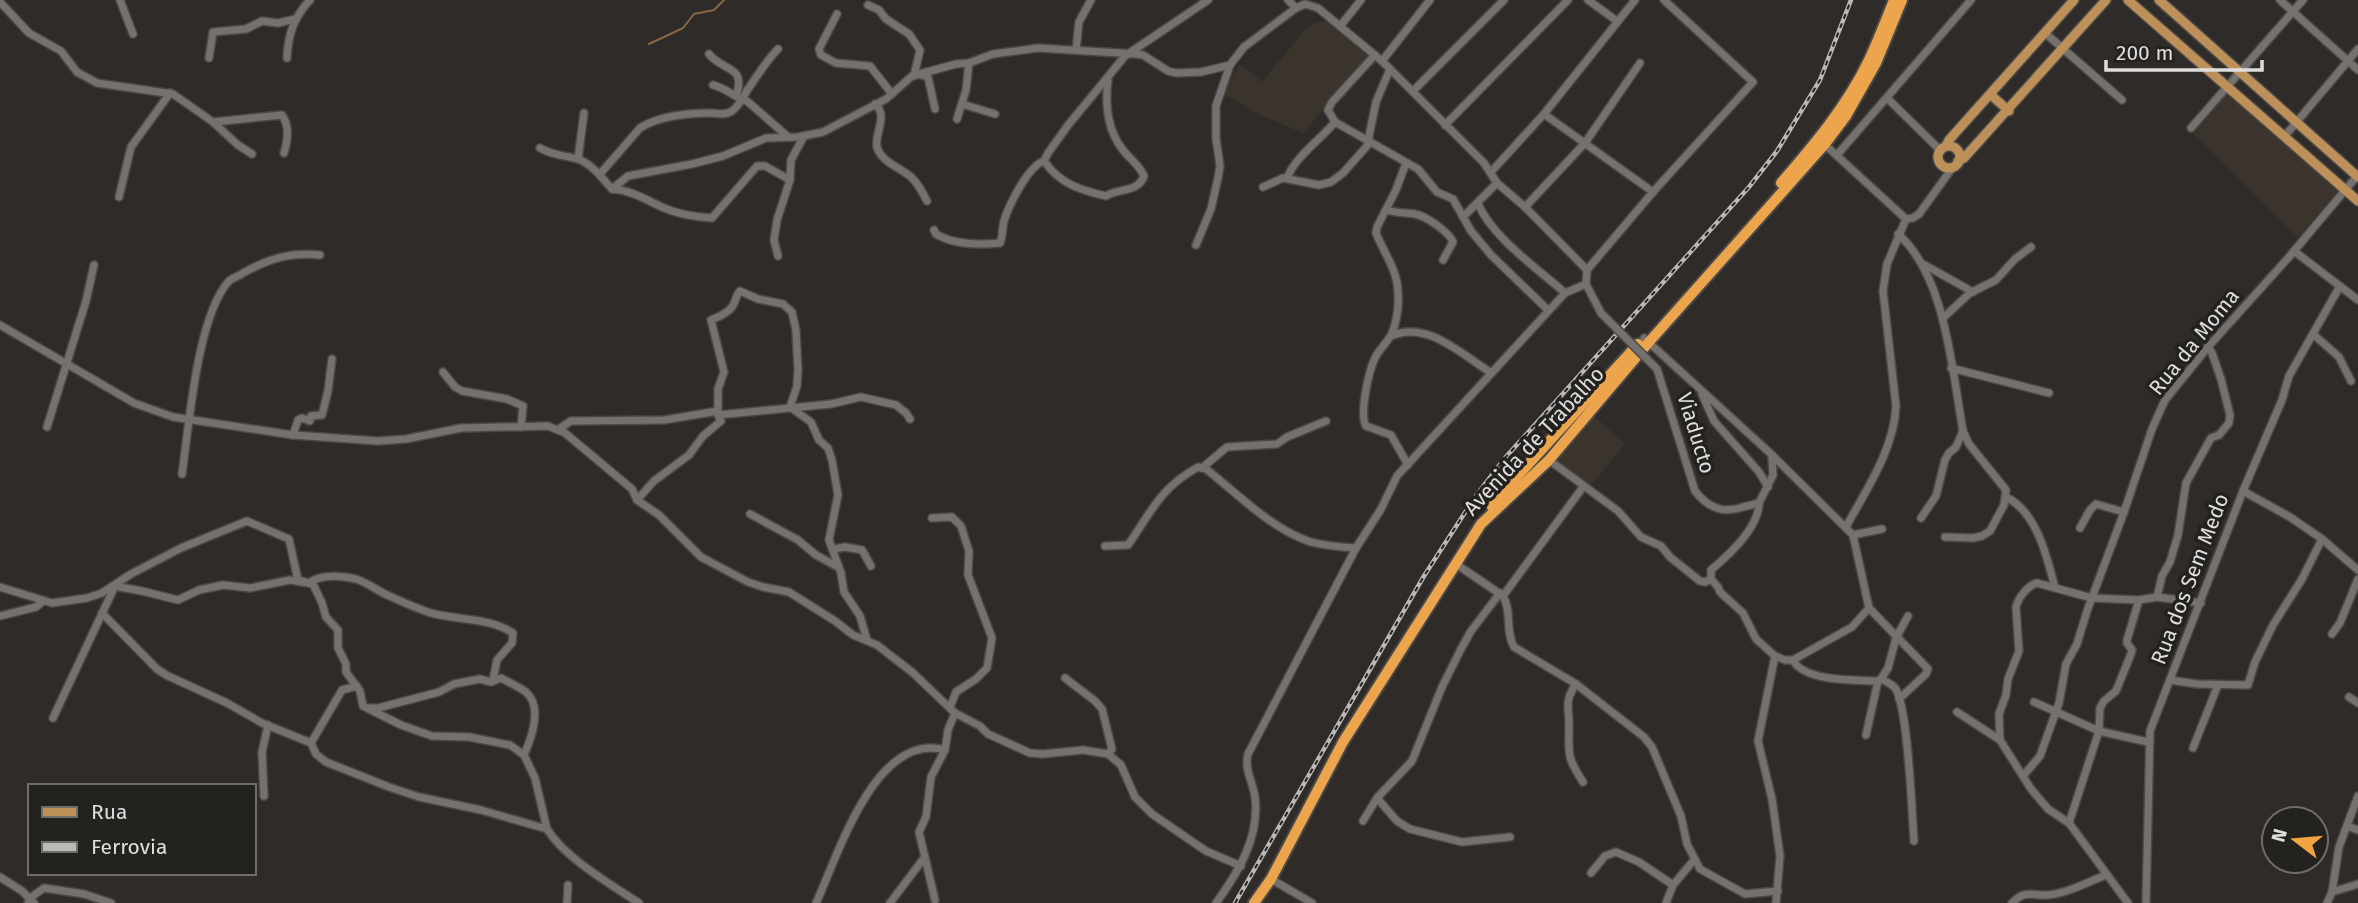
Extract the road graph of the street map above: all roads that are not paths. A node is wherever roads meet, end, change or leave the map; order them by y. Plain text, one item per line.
1 (120, 0) edge
2 (310, 0) edge
3 (1091, 0) edge
4 (1208, 0) edge
5 (1288, 0) edge
6 (1361, 0) edge
7 (1430, 0) edge
8 (1504, 0) edge
9 (1568, 0) edge
10 (1588, 0) edge
11 (1635, 0) edge
12 (1664, 0) edge
13 (1894, 0) edge
14 (1902, 0) edge
15 (1971, 0) edge
16 (2074, 0) edge
17 (2106, 0) edge
18 (2128, 0) edge
19 (2159, 0) edge
20 (2280, 0) edge
21 (2303, 0) edge
22 (0, 2) edge
23 (868, 5) dead end
24 (1296, 8) junction
25 (2293, 11) junction
26 (837, 14) dead end
27 (295, 19) junction
28 (1617, 21) junction
29 (2183, 21) junction
30 (1341, 25) junction
31 (2045, 33) junction
32 (133, 34) dead end
33 (2170, 35) junction
34 (778, 49) dead end
35 (2063, 49) junction
36 (2358, 49) edge
37 (1076, 50) junction
38 (1128, 53) junction
39 (709, 54) dead end
40 (1375, 55) junction
41 (209, 58) dead end
42 (287, 58) dead end
43 (1382, 61) junction
44 (2348, 61) junction
45 (1873, 62) junction
46 (969, 63) junction
47 (1640, 63) dead end
48 (1230, 65) junction
49 (1390, 69) junction
50 (2358, 70) edge
51 (2240, 72) junction
52 (912, 77) junction
53 (1108, 79) junction
54 (713, 85) dead end
55 (2227, 86) junction
56 (1413, 91) junction
57 (170, 93) junction
58 (892, 94) junction
59 (1991, 95) junction
60 (739, 98) junction
61 (1887, 98) junction
62 (2122, 100) dead end
63 (875, 104) junction
64 (962, 104) junction
65 (935, 109) dead end
66 (2009, 111) junction
67 (584, 113) dead end
68 (995, 114) dead end
69 (1544, 114) junction
70 (957, 120) dead end
71 (213, 122) junction
72 (1335, 122) junction
73 (2296, 122) junction
74 (1445, 124) junction
75 (2191, 128) dead end
76 (788, 136) junction
77 (804, 136) junction
78 (2284, 137) junction
79 (1367, 139) junction
80 (1822, 142) junction
81 (1585, 143) junction
82 (540, 148) dead end
83 (1943, 148) junction
84 (285, 153) dead end
85 (252, 154) dead end
86 (1837, 155) junction
87 (578, 159) junction
88 (1044, 162) junction
89 (1406, 163) junction
90 (1955, 164) junction
91 (1491, 172) junction
92 (600, 174) junction
93 (2357, 176) edge
94 (1287, 178) junction
95 (790, 180) junction
96 (1497, 183) junction
97 (1263, 187) dead end
98 (612, 189) junction
99 (2345, 190) junction
100 (1653, 192) junction
101 (119, 197) dead end
102 (927, 201) dead end
103 (2358, 201) edge
104 (1478, 204) junction
105 (1525, 207) junction
106 (1386, 210) junction
107 (1463, 217) junction
108 (1906, 219) junction
109 (934, 230) dead end
110 (1899, 234) junction
111 (1196, 245) dead end
112 (2031, 247) dead end
113 (2294, 251) junction
114 (320, 254) dead end
115 (778, 256) dead end
116 (1443, 260) dead end
117 (1923, 264) junction
118 (94, 265) dead end
119 (1587, 270) junction
120 (1586, 284) junction
121 (2340, 286) junction
122 (1973, 292) junction
123 (1565, 293) junction
124 (2358, 300) edge
125 (1548, 310) junction
126 (1942, 318) junction
127 (1, 327) edge
128 (2313, 334) junction
129 (1391, 336) junction
130 (1646, 340) junction
131 (2208, 347) junction
132 (332, 359) dead end
133 (66, 363) junction
134 (1951, 368) junction
135 (443, 372) dead end
136 (1490, 372) junction
137 (2351, 380) dead end
138 (1700, 389) junction
139 (2049, 393) dead end
140 (790, 407) junction
141 (718, 413) junction
142 (910, 419) dead end
143 (190, 420) junction
144 (1326, 421) dead end
145 (47, 427) dead end
146 (521, 427) junction
147 (559, 429) junction
148 (1963, 431) junction
149 (293, 435) junction
150 (1770, 453) junction
151 (1549, 460) junction
152 (1408, 465) junction
153 (1202, 468) junction
154 (181, 474) dead end
155 (1583, 487) junction
156 (1768, 487) junction
157 (2243, 491) junction
158 (2006, 497) junction
159 (637, 500) junction
160 (1759, 503) junction
161 (2124, 512) junction
162 (750, 514) dead end
163 (932, 518) dead end
164 (1921, 518) dead end
165 (1481, 524) junction
166 (1846, 527) junction
167 (2080, 528) dead end
168 (1882, 529) dead end
169 (1853, 534) junction
170 (1945, 537) dead end
171 (2322, 539) junction
172 (1105, 546) dead end
173 (1356, 548) junction
174 (834, 549) junction
175 (1456, 564) junction
176 (871, 566) dead end
177 (838, 567) junction
178 (2358, 570) edge
179 (1711, 579) junction
180 (2358, 579) edge
181 (298, 580) junction
182 (115, 586) junction
183 (0, 587) edge
184 (2056, 588) junction
185 (1501, 594) junction
186 (2157, 597) junction
187 (2092, 598) junction
188 (2139, 600) junction
189 (43, 602) junction
190 (2201, 603) junction
191 (1869, 608) junction
192 (102, 613) junction
193 (1908, 615) dead end
194 (0, 616) edge
195 (2332, 634) dead end
196 (1896, 638) junction
197 (867, 640) junction
198 (1775, 656) junction
199 (1793, 660) junction
200 (1065, 678) dead end
201 (493, 680) junction
202 (1880, 680) junction
203 (2170, 680) junction
204 (1576, 684) junction
205 (2218, 685) junction
206 (356, 686) junction
207 (2349, 697) dead end
208 (1899, 699) junction
209 (2034, 702) dead end
210 (2358, 703) edge
211 (365, 708) junction
212 (952, 710) junction
213 (2056, 711) junction
214 (1957, 712) dead end
215 (53, 719) dead end
216 (268, 725) junction
217 (2099, 731) junction
218 (1866, 735) dead end
219 (2000, 740) junction
220 (2148, 742) junction
221 (312, 743) junction
222 (2193, 748) dead end
223 (946, 750) junction
224 (1108, 754) junction
225 (524, 755) junction
226 (2023, 776) junction
227 (1583, 782) dead end
228 (264, 796) dead end
229 (2358, 796) edge
230 (1377, 798) junction
231 (1363, 821) dead end
232 (2069, 823) junction
233 (2347, 826) junction
234 (547, 829) junction
235 (2358, 830) edge
236 (1510, 837) dead end
237 (1914, 841) dead end
238 (924, 858) junction
239 (1694, 860) junction
240 (1241, 866) junction
241 (1591, 873) dead end
242 (2106, 875) junction
243 (0, 877) edge
244 (1270, 880) junction
245 (2358, 884) edge
246 (568, 885) dead end
247 (1673, 885) junction
248 (1778, 891) junction
249 (2332, 892) junction
250 (1744, 899) edge
251 (935, 900) dead end
252 (31, 901) edge
253 (111, 903) edge
254 (567, 903) edge
255 (639, 903) edge
256 (816, 903) edge
257 (890, 903) edge
258 (1216, 903) edge
259 (1254, 903) edge
260 (1311, 903) edge
261 (1666, 903) edge
262 (1776, 903) edge
263 (2012, 903) edge
264 (2128, 903) edge
265 (2146, 903) edge
266 (2327, 903) edge

1 - 32 street
2 - 27 street
3 - 37 street
4 - 38 street
5 - 24 street
6 - 30 street
7 - 43 street
8 - 56 street
9 - 74 street
10 - 28 street
11 - 28 street
12 - 100 street
13 - 45 highway, Avenida de Trabalho
14 - 45 highway, Avenida de Trabalho
15 - 61 street
16 - 31 main road
17 - 35 main road
18 - 33 main road
19 - 29 main road
20 - 25 street
21 - 25 street
22 - 57 street
23 - 52 street
24 - 30 street
24 - 48 street
25 - 44 street
25 - 51 street
26 - 58 street
27 - 41 street
27 - 42 street
28 - 69 street
29 - 33 main road
29 - 51 main road
30 - 40 street
31 - 35 street
31 - 59 main road
33 - 55 main road
34 - 60 street
35 - 62 street
35 - 66 main road
36 - 44 street
37 - 38 street
37 - 46 street
38 - 48 street
38 - 53 street
39 - 60 street
40 - 43 street
40 - 72 street
43 - 49 street
44 - 50 street
44 - 73 street
45 - 80 highway, Avenida de Trabalho
46 - 52 street
46 - 64 street
47 - 81 street
48 - 111 street
49 - 56 street
49 - 79 street
51 - 55 street
51 - 73 main road
52 - 58 street
52 - 65 street
53 - 88 street
53 - 88 street
54 - 60 street
55 - 75 street
55 - 78 main road
56 - 74 street
57 - 71 street
57 - 101 street
58 - 63 street
59 - 66 main road
59 - 83 main road
60 - 76 street
60 - 92 street
61 - 83 street
61 - 86 street
63 - 77 street
63 - 102 street
64 - 68 street
64 - 70 street
66 - 90 main road
67 - 87 street
69 - 81 street
69 - 91 street
71 - 84 street
71 - 85 street
72 - 79 street
72 - 94 street
73 - 78 street
73 - 93 main road
74 - 91 street
76 - 77 street
76 - 98 street
77 - 95 street
78 - 99 main road
79 - 89 street
79 - 94 street
80 - 86 street
80 - 130 highway, Avenida de Trabalho
81 - 100 street
81 - 105 street
82 - 87 street
83 - 90 main road
83 - 90 main road
86 - 108 street
87 - 92 street
88 - 109 street
89 - 106 street
89 - 107 street
90 - 108 street
91 - 96 street
92 - 98 street
93 - 99 street, Rua da Moma
94 - 97 street
95 - 98 street
95 - 115 street
96 - 104 street
96 - 105 street
99 - 103 main road
99 - 113 street, Rua da Moma
100 - 119 street
104 - 107 street
104 - 123 street
105 - 119 street
106 - 116 street
106 - 129 street
107 - 125 street
108 - 110 street
110 - 117 street
110 - 166 street
112 - 122 street
113 - 121 street
113 - 131 street, Rua da Moma
114 - 143 street
117 - 122 street
117 - 126 street
118 - 133 street
119 - 120 street
120 - 123 street
120 - 160 street, Viaducto, bridge
121 - 124 street
121 - 128 street, Rua dos Sem Medo
122 - 126 street
123 - 125 street
125 - 136 street
126 - 134 street
127 - 133 street
128 - 137 street
128 - 157 street, Rua dos Sem Medo
129 - 136 street
129 - 152 street
130 - 138 street, Viaducto
130 - 151 highway, Avenida de Trabalho
130 - 165 highway, Avenida de Trabalho
131 - 161 street, Rua da Moma
131 - 186 street
132 - 149 street
133 - 143 street
133 - 145 street
134 - 139 street
134 - 148 street
135 - 146 street
136 - 152 street
138 - 150 street, Viaducto
138 - 156 street
140 - 141 street
140 - 141 street
140 - 142 street
140 - 174 street
141 - 147 street
141 - 159 street
143 - 149 street
143 - 154 street
144 - 153 street
146 - 147 street
146 - 149 street
147 - 159 street
148 - 158 street
148 - 164 street
150 - 156 street
150 - 166 street, Viaducto
151 - 155 street
151 - 165 highway, Avenida de Trabalho
152 - 173 street
153 - 172 street
153 - 173 street
155 - 179 street
155 - 185 street
156 - 160 street
157 - 171 street
157 - 190 street, Rua dos Sem Medo
158 - 170 street
158 - 184 street
159 - 197 street
160 - 179 street
161 - 167 street
161 - 187 street, Rua da Moma
162 - 177 street
163 - 212 street
165 - 175 highway, Avenida de Trabalho
166 - 169 street, Viaducto
168 - 169 street
169 - 191 street
171 - 178 street
171 - 205 street
173 - 240 street
174 - 176 street
174 - 177 street
175 - 185 street
175 - 244 highway, Avenida de Trabalho
177 - 197 street
179 - 198 street
180 - 195 street
181 - 182 street
181 - 182 street
181 - 201 street
181 - 206 street
182 - 189 street
182 - 192 street
183 - 189 street
184 - 187 street
184 - 219 street
185 - 204 street
185 - 230 street
186 - 188 street
186 - 190 street
187 - 188 street
187 - 213 street, Rua da Moma
188 - 217 street
189 - 194 street
190 - 203 street, Rua dos Sem Medo
191 - 196 street
191 - 199 street
192 - 215 street
192 - 216 street
193 - 196 street
196 - 202 street
196 - 208 street
197 - 212 street
198 - 199 street
198 - 248 street
199 - 202 street
200 - 224 street
201 - 211 street
201 - 225 street
202 - 208 street
202 - 218 street
203 - 205 street
203 - 220 street, Rua dos Sem Medo
204 - 227 street
204 - 239 street
205 - 222 street
206 - 211 street
206 - 221 street
207 - 210 street
208 - 237 street
209 - 213 street
211 - 225 street
212 - 223 street
212 - 224 street
213 - 217 street
213 - 226 street, Rua da Moma
214 - 219 street
216 - 221 street
216 - 228 street
217 - 220 street
217 - 232 street
219 - 226 street
220 - 265 street, Rua dos Sem Medo
221 - 234 street
223 - 238 street
223 - 256 street
224 - 240 street
225 - 234 street
226 - 232 street
229 - 233 street
230 - 231 street
230 - 236 street
232 - 242 street
233 - 235 street
233 - 249 street
234 - 255 street
238 - 251 street
238 - 257 street
239 - 247 street
239 - 250 street
240 - 258 street
241 - 247 street
242 - 263 street
242 - 264 street
243 - 252 street
244 - 259 highway, Avenida de Trabalho
244 - 260 street
245 - 249 street
246 - 254 street
247 - 261 street
248 - 250 street
248 - 262 street
249 - 266 street
252 - 253 street

